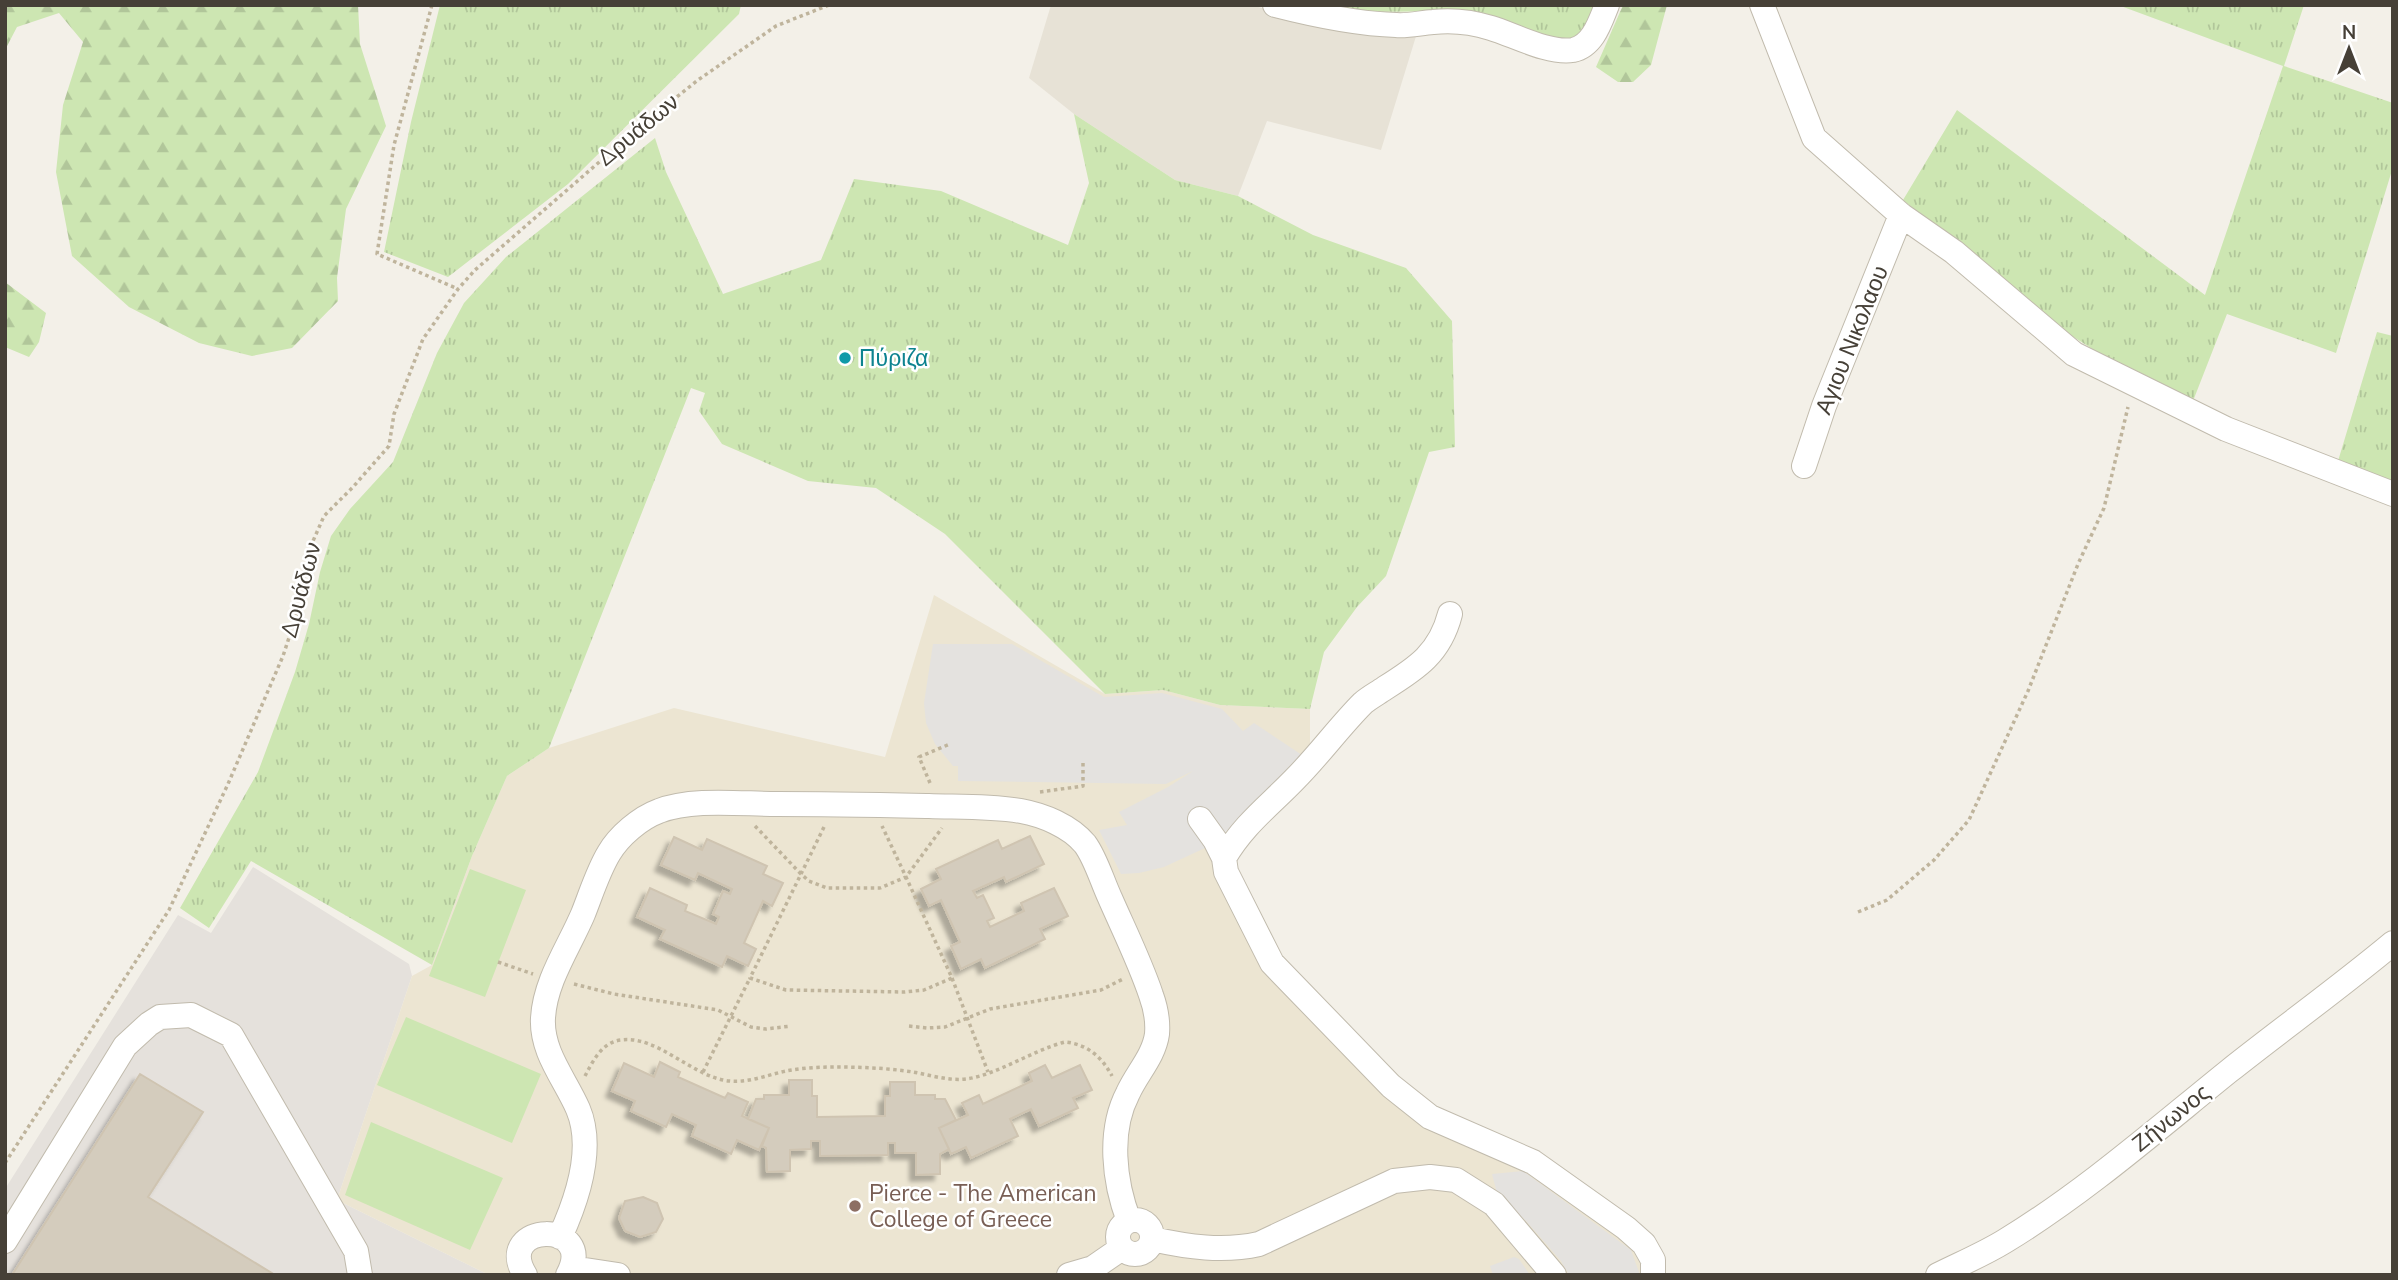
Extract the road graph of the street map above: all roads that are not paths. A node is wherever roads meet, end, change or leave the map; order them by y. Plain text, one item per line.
1 (1275, 5) edge
2 (1607, 5) edge
3 (1762, 5) edge
4 (1902, 215) junction
5 (1804, 466) dead end
6 (2393, 494) edge
7 (1450, 614) dead end
8 (1200, 819) dead end
9 (1224, 858) junction
10 (2393, 943) edge
11 (1129, 1221) junction
12 (560, 1237) junction
13 (1152, 1239) junction
14 (5, 1241) edge
15 (1122, 1248) junction
16 (570, 1271) edge
17 (360, 1275) edge
18 (524, 1275) edge
19 (618, 1275) edge
20 (1069, 1275) edge
21 (1554, 1275) edge
22 (1653, 1275) edge
23 (1938, 1275) edge

1 - 2 street
3 - 4 street
4 - 5 street, Αγιου Νικολαου
4 - 6 street
7 - 9 street
8 - 9 street
9 - 22 street
10 - 23 street, Ζήνωνος
11 - 12 street
11 - 13 street
11 - 15 street
12 - 16 street
12 - 18 street
13 - 15 street
13 - 21 street
14 - 17 street
15 - 20 street
16 - 19 street

